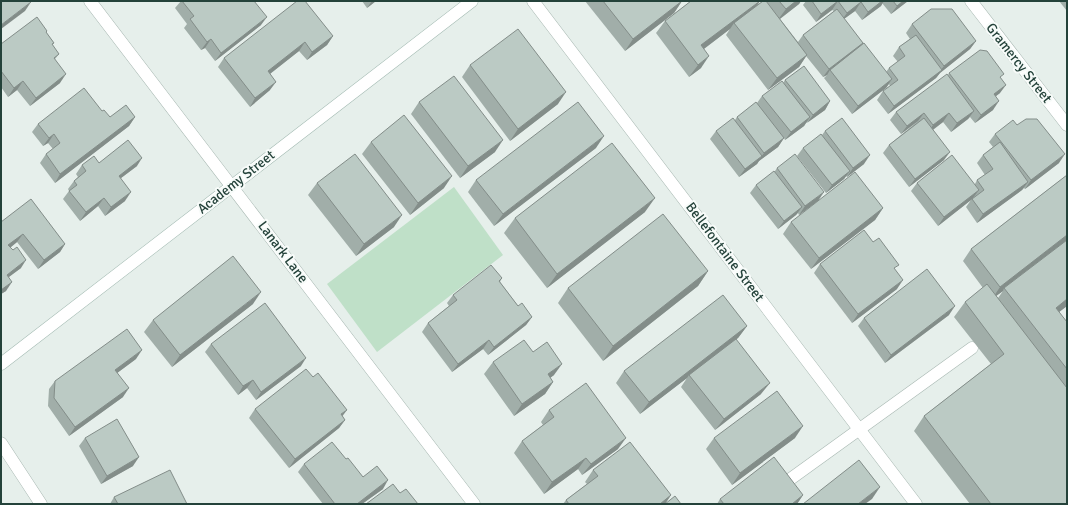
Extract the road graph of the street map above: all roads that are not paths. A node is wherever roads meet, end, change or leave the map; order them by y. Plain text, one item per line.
1 (90, 1) edge
2 (472, 1) edge
3 (533, 1) edge
4 (971, 1) edge
5 (1067, 125) edge
6 (232, 185) junction
7 (972, 348) dead end
8 (1, 364) edge
9 (860, 430) junction
10 (1, 443) edge
11 (789, 480) edge
12 (41, 504) edge
13 (474, 504) edge
14 (916, 504) edge

1 - 6 street, Lanark Lane
2 - 6 street, Academy Street
3 - 9 street, Bellefontaine Street
4 - 5 street, Gramercy Street
6 - 8 street, Academy Street
6 - 13 street, Lanark Lane
7 - 9 street
9 - 11 street
9 - 14 street, Bellefontaine Street
10 - 12 street

